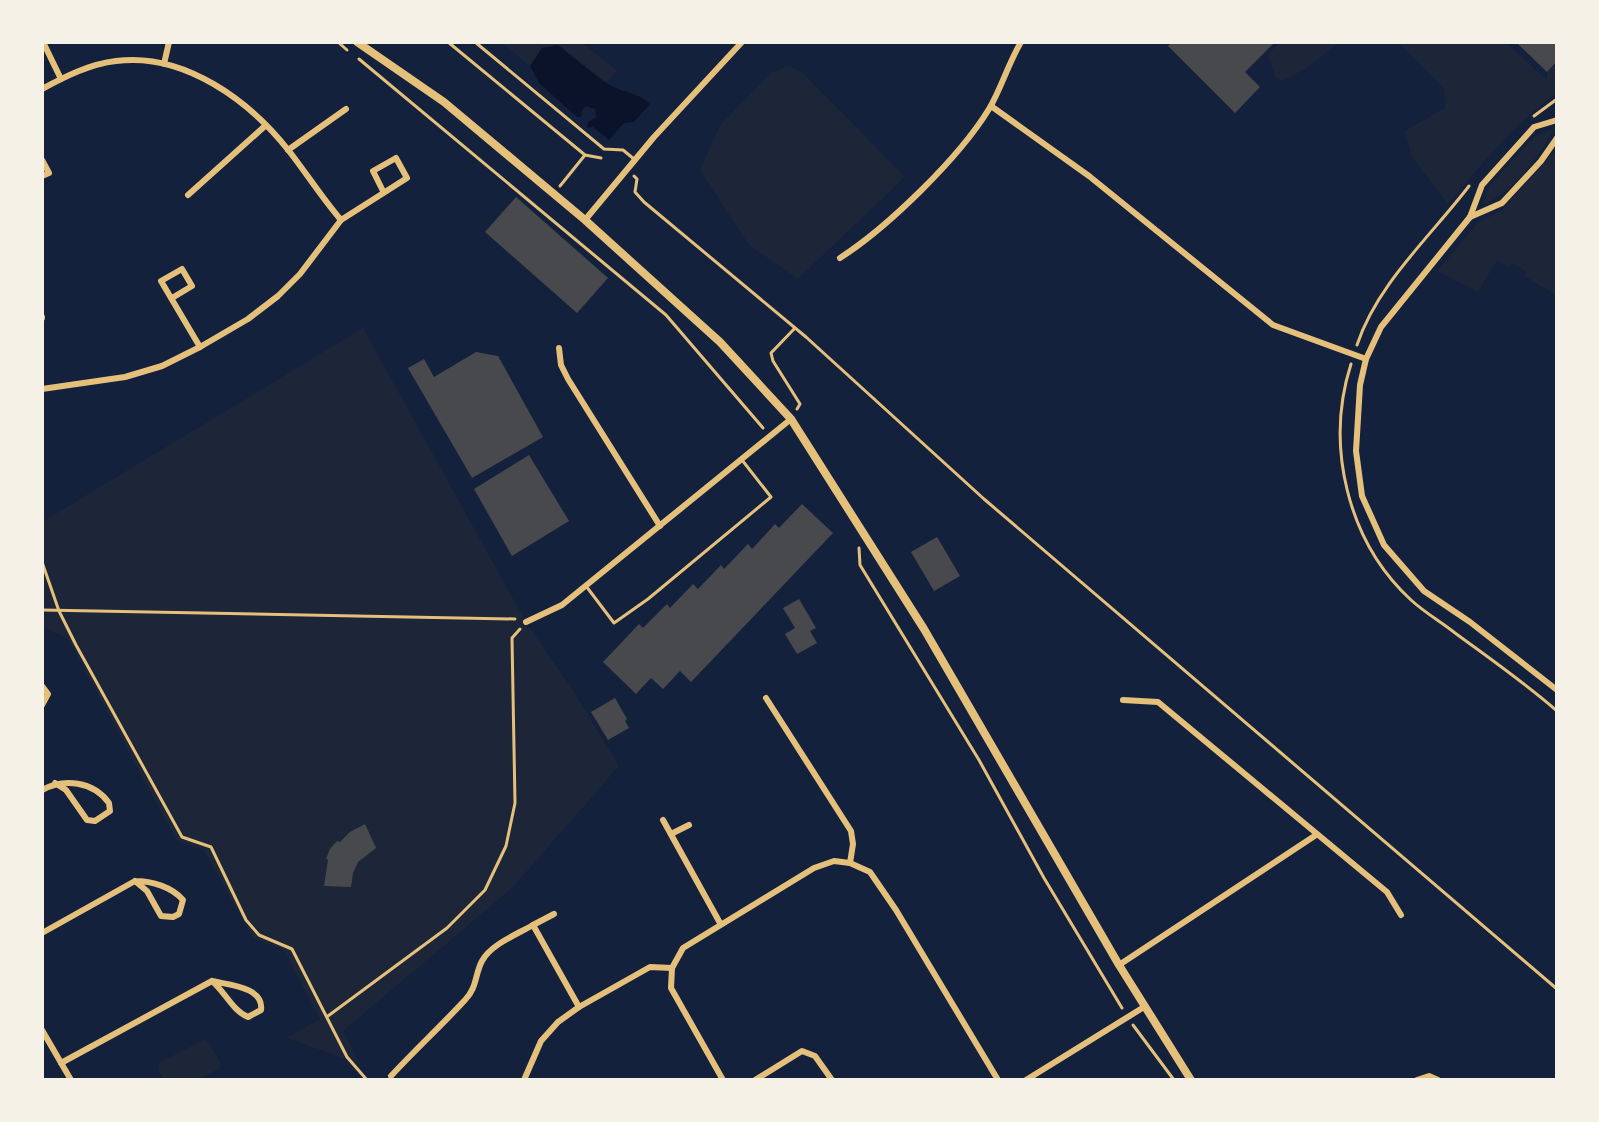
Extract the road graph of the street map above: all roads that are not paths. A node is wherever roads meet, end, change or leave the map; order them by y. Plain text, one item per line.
1 (43, 42) edge
2 (169, 42) edge
3 (357, 42) edge
4 (475, 42) edge
5 (742, 42) edge
6 (1021, 42) edge
7 (164, 64) junction
8 (61, 79) junction
9 (42, 89) edge
10 (991, 106) junction
11 (346, 109) dead end
12 (1557, 120) edge
13 (265, 126) junction
14 (1557, 138) edge
15 (288, 150) junction
16 (42, 160) edge
17 (635, 160) junction
18 (42, 176) edge
19 (383, 191) junction
20 (188, 195) dead end
21 (1470, 217) junction
22 (341, 220) junction
23 (585, 220) junction
24 (840, 258) dead end
25 (172, 298) junction
26 (200, 347) junction
27 (559, 348) dead end
28 (1366, 359) junction
29 (42, 389) edge
30 (791, 419) junction
31 (742, 460) junction
32 (660, 526) junction
33 (586, 586) junction
34 (526, 622) road end
35 (42, 686) edge
36 (1557, 690) edge
37 (766, 698) dead end
38 (1123, 700) dead end
39 (42, 705) edge
40 (55, 783) junction
41 (42, 790) edge
42 (663, 820) dead end
43 (689, 825) dead end
44 (671, 834) junction
45 (1316, 835) junction
46 (850, 863) junction
47 (135, 881) junction
48 (554, 914) dead end
49 (1401, 915) dead end
50 (720, 923) junction
51 (533, 925) junction
52 (42, 933) edge
53 (1119, 965) junction
54 (672, 968) junction
55 (212, 981) junction
56 (579, 1007) junction
57 (1144, 1007) junction
58 (42, 1030) edge
59 (61, 1063) junction
60 (391, 1076) dead end
61 (71, 1080) edge
62 (524, 1080) edge
63 (723, 1080) edge
64 (755, 1080) edge
65 (832, 1080) edge
66 (998, 1080) edge
67 (1026, 1080) edge
68 (1191, 1080) edge
69 (1417, 1080) edge
70 (1438, 1080) edge

1 - 8 street
2 - 7 street
3 - 23 street
4 - 17 lane
5 - 17 street
6 - 10 street
7 - 8 street
7 - 13 street
8 - 9 street
10 - 24 street
10 - 28 street
11 - 15 street
12 - 21 street
13 - 15 street
13 - 20 street
14 - 21 street
15 - 22 street
16 - 18 street
17 - 23 street
19 - 19 street
19 - 22 street
21 - 28 street
22 - 26 street
23 - 30 street
25 - 25 street
25 - 26 street
26 - 29 street
27 - 32 street
28 - 36 street
30 - 31 street
30 - 53 street
31 - 32 street
31 - 33 lane
32 - 33 street
33 - 34 street
35 - 39 street
37 - 46 street
38 - 45 street
40 - 40 street
40 - 41 street
42 - 44 street
43 - 44 street
44 - 50 street
45 - 49 street
45 - 53 street
46 - 50 street
46 - 66 street
47 - 47 street
47 - 52 street
48 - 51 street
50 - 54 street
51 - 56 street
51 - 60 street
53 - 57 street
54 - 56 street
54 - 63 street
55 - 55 street
55 - 59 street
56 - 62 street
57 - 67 street
57 - 68 street
58 - 59 street
59 - 61 street
64 - 65 street
69 - 70 street

